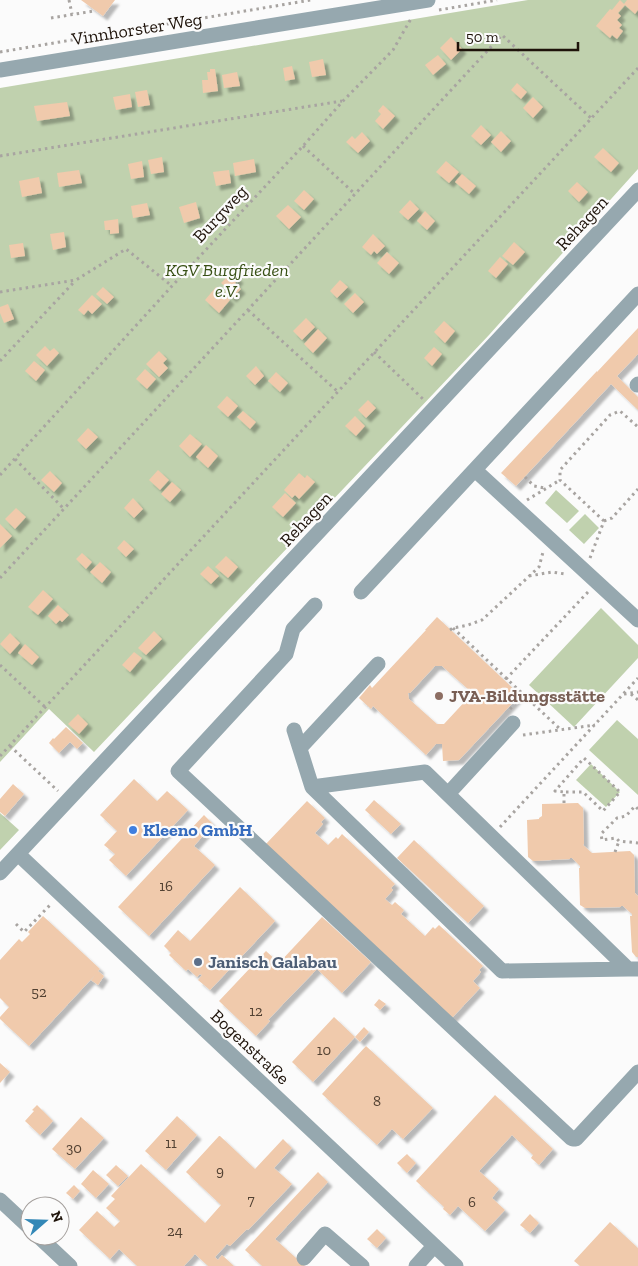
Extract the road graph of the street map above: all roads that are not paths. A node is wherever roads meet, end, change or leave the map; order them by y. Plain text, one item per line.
1 (424, 5) edge
2 (0, 70) edge
3 (638, 190) edge
4 (638, 294) edge
5 (475, 470) junction
6 (361, 592) dead end
7 (315, 605) dead end
8 (638, 620) edge
9 (378, 664) dead end
10 (513, 723) dead end
11 (294, 730) dead end
12 (300, 748) junction
13 (312, 788) junction
14 (448, 794) junction
15 (18, 854) junction
16 (0, 873) edge
17 (633, 969) edge
18 (638, 1072) edge
19 (0, 1200) edge
20 (20, 1219) edge
21 (49, 1246) edge
22 (434, 1246) junction
23 (304, 1258) dead end
24 (70, 1266) edge
25 (362, 1266) edge
26 (416, 1266) edge
27 (456, 1266) edge

1 - 2 street, Vinnhorster Weg
3 - 15 street, Rehagen
4 - 5 street
5 - 6 street
5 - 8 street
7 - 18 street
9 - 12 street
10 - 14 street
11 - 12 street
12 - 13 street
13 - 14 street
13 - 17 street
14 - 17 street
15 - 16 street, Rehagen
15 - 22 street, Bogenstraße
19 - 20 street
21 - 24 street
22 - 26 street
22 - 27 street, Bogenstraße
23 - 25 street

